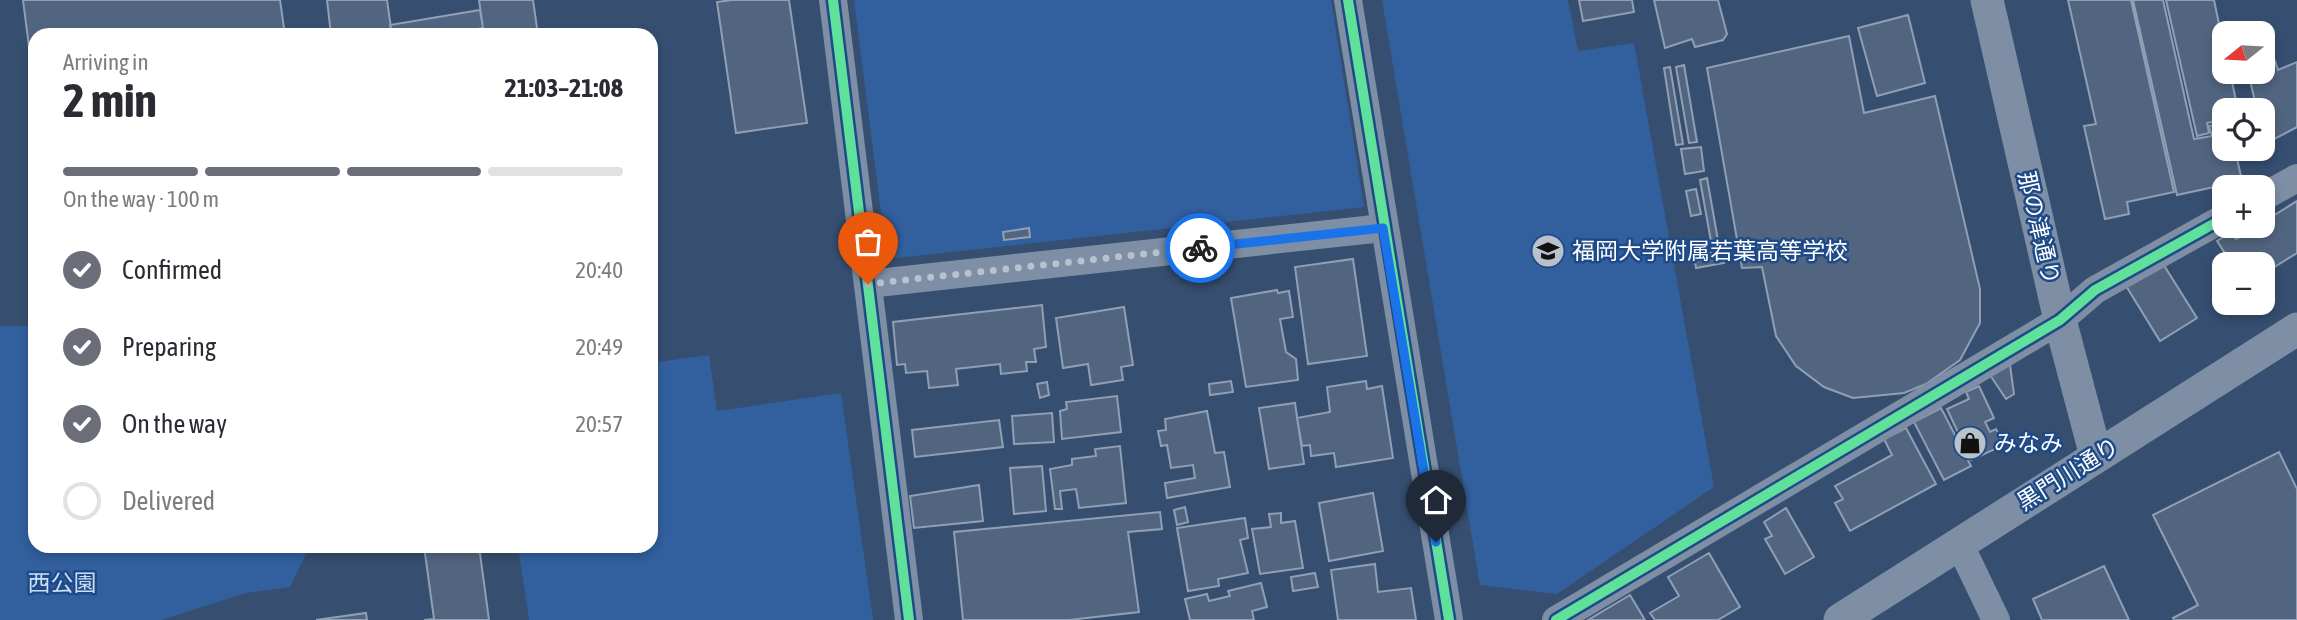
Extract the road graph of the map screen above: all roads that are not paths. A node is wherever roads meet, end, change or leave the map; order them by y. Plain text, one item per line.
1 (832, 0) edge
2 (1348, 0) edge
3 (1987, 0) edge
4 (2297, 178) edge
5 (2275, 190) edge
6 (2212, 225) edge
7 (1383, 228) junction
8 (868, 284) junction
9 (2060, 320) junction
10 (2297, 329) edge
11 (2095, 456) junction
12 (1959, 543) junction
13 (909, 620) edge
14 (1449, 620) edge
15 (1556, 620) edge
16 (1840, 620) edge
17 (1996, 620) edge

1 - 8 street
2 - 7 street
3 - 9 street, 那の津通り
4 - 5 street
6 - 9 street
7 - 8 street
7 - 14 street
8 - 13 street
9 - 11 street, 那の津通り
9 - 15 street
10 - 11 street, 黒門川通り
11 - 12 street, 黒門川通り
12 - 16 street, 黒門川通り
12 - 17 street

